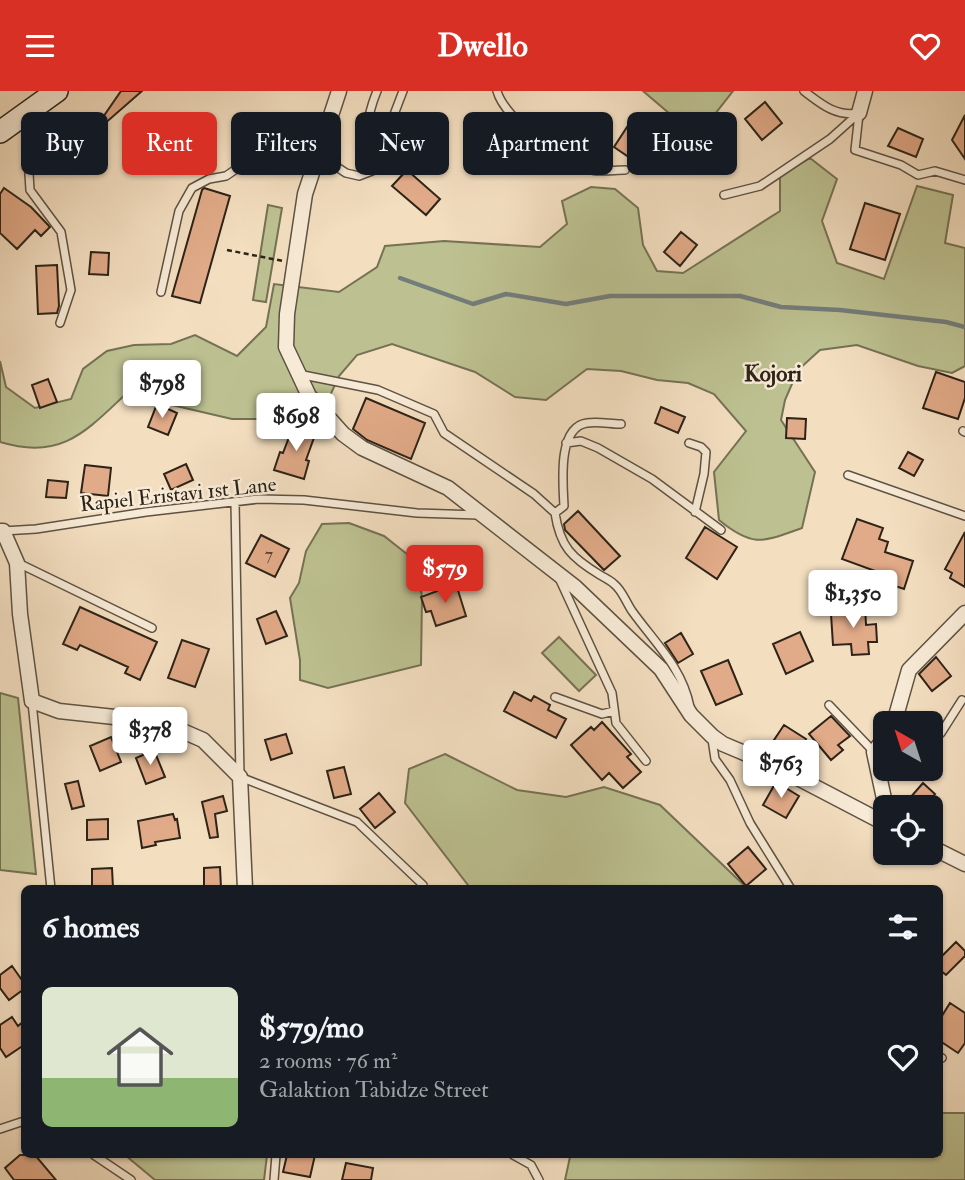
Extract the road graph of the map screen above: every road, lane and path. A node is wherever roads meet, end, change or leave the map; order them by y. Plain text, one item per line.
1 (57, 91) edge
2 (339, 91) edge
3 (377, 91) edge
4 (402, 91) edge
5 (497, 91) edge
6 (804, 91) edge
7 (865, 91) edge
8 (40, 105) junction
9 (332, 112) edge
10 (369, 112) edge
11 (394, 112) edge
12 (859, 113) junction
13 (0, 132) edge
14 (341, 170) edge
15 (625, 170) dead end
16 (231, 173) edge
17 (311, 175) edge
18 (362, 175) edge
19 (965, 180) edge
20 (724, 195) dead end
21 (228, 250) dead end
22 (295, 263) junction
23 (161, 292) dead end
24 (60, 323) dead end
25 (298, 374) junction
26 (621, 424) dead end
27 (566, 443) junction
28 (689, 443) dead end
29 (848, 475) dead end
30 (235, 502) junction
31 (695, 512) junction
32 (555, 513) junction
33 (483, 516) junction
34 (965, 516) edge
35 (721, 530) dead end
36 (1, 531) edge
37 (17, 563) junction
38 (558, 574) junction
39 (965, 613) edge
40 (152, 628) dead end
41 (555, 697) dead end
42 (962, 700) dead end
43 (32, 701) junction
44 (829, 705) dead end
45 (901, 711) edge
46 (614, 712) junction
47 (691, 715) junction
48 (943, 730) edge
49 (712, 736) junction
50 (873, 751) edge
51 (646, 761) dead end
52 (240, 777) junction
53 (873, 817) edge
54 (943, 853) edge
55 (965, 864) edge
56 (51, 885) edge
57 (245, 885) edge
58 (423, 885) dead end
59 (789, 885) edge
60 (21, 1122) edge
61 (0, 1129) edge
62 (98, 1158) edge
63 (276, 1158) edge
64 (518, 1158) edge
65 (131, 1180) edge
66 (274, 1180) edge
67 (539, 1180) edge

1 - 8 main road
2 - 9 street
3 - 10 lane
4 - 11 lane
5 - 15 lane
6 - 12 lane
7 - 12 street
8 - 13 main road
8 - 24 lane
12 - 19 lane
12 - 20 lane
14 - 18 lane
16 - 23 lane
17 - 22 street
21 - 22 path
22 - 25 street
25 - 32 lane
25 - 33 street
26 - 27 lane
27 - 31 lane
27 - 32 lane
28 - 31 lane
29 - 34 lane
30 - 33 lane, Rapiel Eristavi 1st Lane
30 - 36 lane, Rapiel Eristavi 1st Lane
30 - 52 lane
31 - 35 lane
32 - 47 lane
33 - 38 street
36 - 37 street
37 - 40 lane
37 - 43 street
38 - 46 lane
38 - 47 street
39 - 45 street
41 - 46 lane
42 - 48 lane
43 - 52 street
43 - 56 lane
44 - 50 lane
46 - 51 lane
47 - 49 street
49 - 53 street
49 - 59 lane
52 - 57 street
52 - 58 lane
54 - 55 street
60 - 61 lane
62 - 65 lane
63 - 66 lane
64 - 67 lane

